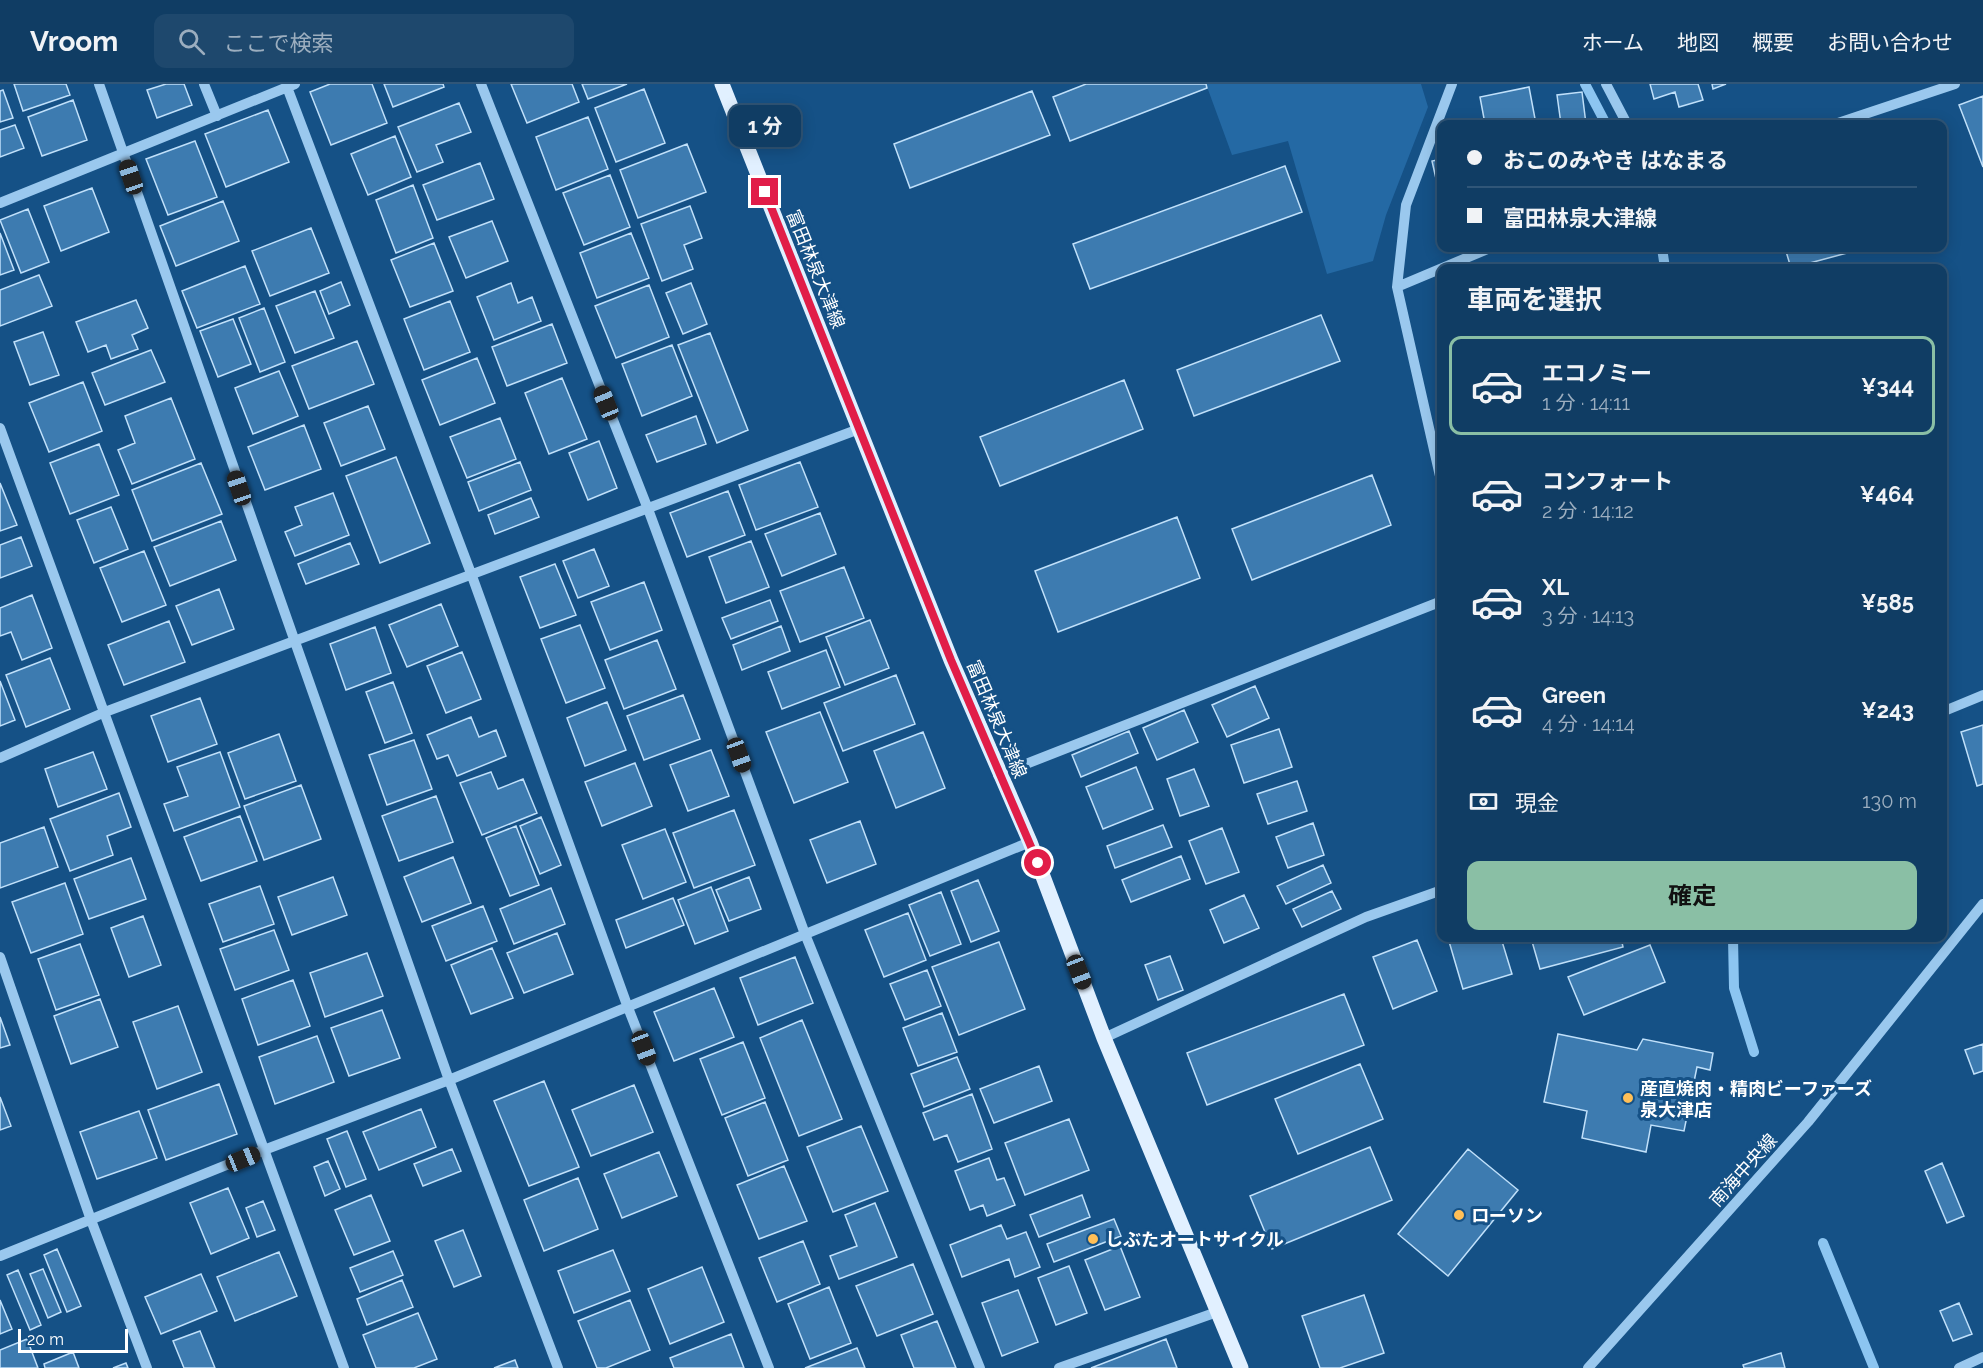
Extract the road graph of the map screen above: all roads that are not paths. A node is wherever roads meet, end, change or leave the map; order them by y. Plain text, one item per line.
1 (99, 84) edge
2 (204, 84) edge
3 (481, 84) edge
4 (722, 84) edge
5 (1452, 84) edge
6 (1606, 84) edge
7 (1955, 84) edge
8 (291, 86) edge
9 (217, 116) junction
10 (1438, 120) edge
11 (1625, 120) edge
12 (1847, 120) edge
13 (1437, 123) edge
14 (123, 154) junction
15 (0, 204) edge
16 (1481, 252) edge
17 (1452, 264) edge
18 (1437, 270) edge
19 (1397, 287) junction
20 (0, 428) edge
21 (860, 429) junction
22 (1437, 463) edge
23 (648, 509) junction
24 (472, 576) junction
25 (1437, 603) edge
26 (294, 643) junction
27 (1983, 695) edge
28 (1947, 710) edge
29 (105, 712) junction
30 (0, 758) edge
31 (998, 775) junction
32 (1030, 842) junction
33 (1437, 892) edge
34 (1983, 904) edge
35 (805, 934) junction
36 (0, 957) edge
37 (627, 1005) junction
38 (1104, 1038) junction
39 (449, 1080) junction
40 (264, 1150) junction
41 (91, 1220) junction
42 (0, 1256) edge
43 (1217, 1312) junction
44 (1983, 1357) edge
45 (147, 1368) edge
46 (344, 1368) edge
47 (558, 1368) edge
48 (769, 1368) edge
49 (980, 1368) edge
50 (1059, 1368) edge
51 (1240, 1368) edge
52 (1588, 1368) edge
53 (1959, 1368) edge

1 - 14 street
2 - 9 street
3 - 23 street
4 - 21 main road, 富田林泉大津線
5 - 10 street
6 - 11 street
7 - 12 street
8 - 9 street
8 - 24 street
9 - 14 street
13 - 19 street
14 - 15 street
14 - 26 street
16 - 17 street
18 - 19 street
19 - 22 street
20 - 29 street
21 - 23 street
21 - 31 main road, 富田林泉大津線
23 - 24 street
23 - 35 street
24 - 26 street
24 - 37 street
25 - 31 street
26 - 29 street
26 - 39 street
27 - 28 street
29 - 30 street
29 - 40 street
31 - 32 main road, 富田林泉大津線
32 - 35 street
32 - 38 main road, 富田林泉大津線
33 - 38 street
34 - 52 street, 南海中央線
35 - 37 street
35 - 49 street
36 - 41 street
37 - 39 street
37 - 48 street
38 - 43 main road, 富田林泉大津線
39 - 40 street
39 - 47 street
40 - 41 street
40 - 46 street
41 - 42 street
41 - 45 street
43 - 50 street
43 - 51 main road, 富田林泉大津線
44 - 53 street

